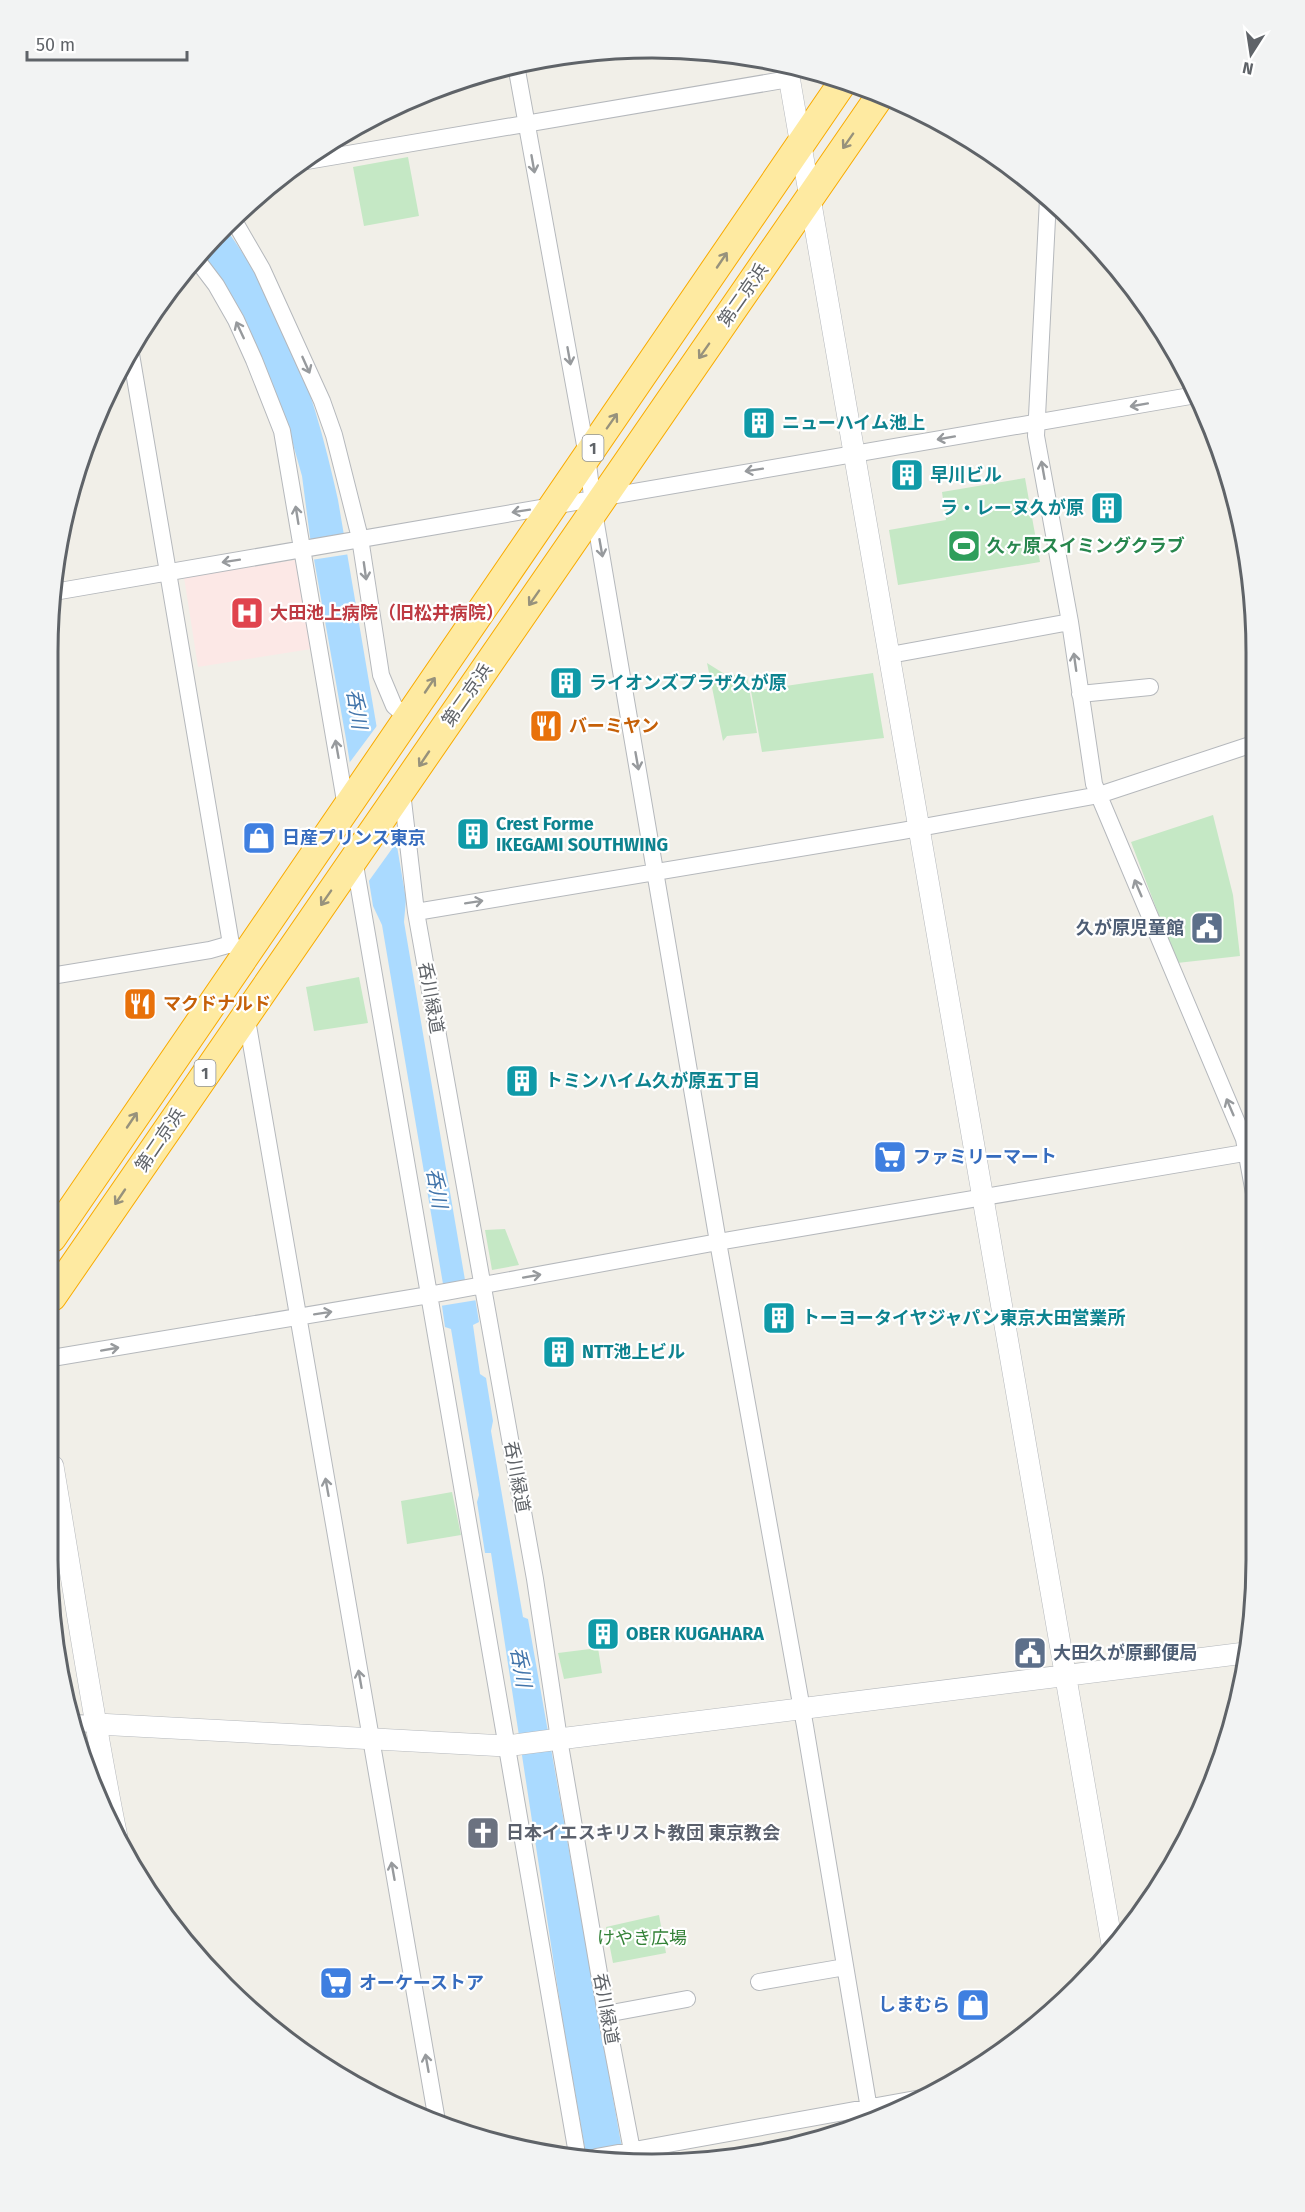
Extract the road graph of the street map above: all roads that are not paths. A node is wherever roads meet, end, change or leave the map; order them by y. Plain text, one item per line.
1 (782, 73) edge
2 (518, 75) edge
3 (788, 75) edge
4 (838, 89) edge
5 (876, 102) edge
6 (526, 125) junction
7 (800, 144) junction
8 (323, 158) edge
9 (809, 199) junction
10 (1048, 209) edge
11 (238, 227) edge
12 (202, 266) edge
13 (133, 365) edge
14 (1188, 396) edge
15 (1038, 422) junction
16 (854, 453) junction
17 (587, 456) junction
18 (597, 502) junction
19 (554, 506) junction
20 (354, 540) junction
21 (306, 550) junction
22 (169, 571) junction
23 (62, 590) edge
24 (1070, 622) junction
25 (890, 655) junction
26 (1150, 687) dead end
27 (1080, 694) junction
28 (408, 718) junction
29 (1246, 746) edge
30 (1099, 795) junction
31 (398, 797) junction
32 (349, 803) junction
33 (920, 828) junction
34 (356, 855) junction
35 (656, 872) junction
36 (416, 912) junction
37 (238, 948) junction
38 (58, 975) edge
39 (246, 1014) junction
40 (1246, 1143) edge
41 (1246, 1153) edge
42 (984, 1197) junction
43 (58, 1229) edge
44 (718, 1242) junction
45 (479, 1286) junction
46 (58, 1288) edge
47 (432, 1294) junction
48 (297, 1317) junction
49 (58, 1357) edge
50 (58, 1500) edge
51 (1238, 1654) edge
52 (1066, 1675) junction
53 (802, 1708) junction
54 (82, 1723) edge
55 (97, 1724) junction
56 (371, 1740) junction
57 (556, 1740) junction
58 (511, 1746) junction
59 (109, 1797) edge
60 (1111, 1937) edge
61 (845, 1967) junction
62 (759, 1982) dead end
63 (687, 1999) dead end
64 (606, 2014) junction
65 (435, 2112) edge
66 (870, 2112) edge
67 (860, 2116) edge
68 (576, 2148) edge
69 (630, 2153) edge
70 (635, 2153) edge

1 - 6 street
2 - 6 street
3 - 7 street
4 - 7 highway, 第二京浜 / 1
5 -> 9 highway, 第二京浜 / 1
6 - 8 street
6 -> 17 street
7 - 9 street
17 -> 7 highway, 第二京浜 / 1
9 - 16 street
9 -> 18 highway, 第二京浜 / 1
10 - 15 street
11 -> 20 street
21 -> 12 street
13 - 22 street
14 -> 15 street
15 -> 16 street
24 -> 15 street
16 -> 18 street
16 - 25 street
17 - 18 street
17 - 19 highway, 第二京浜 / 1
18 - 19 street
18 -> 31 highway, 第二京浜 / 1
18 -> 35 street
19 -> 20 street
28 -> 19 highway, 第二京浜 / 1
20 - 21 street
20 -> 28 street
21 -> 22 street
32 -> 21 street
22 - 23 street
22 - 37 street
24 - 25 street
27 -> 24 street
25 - 33 street
26 - 27 street
27 - 30 street
28 - 32 highway, 第二京浜 / 1
29 - 30 street
30 - 33 street
40 -> 30 street
31 - 34 highway, 第二京浜 / 1
31 - 36 street, 呑川緑道
32 - 37 highway, 第二京浜 / 1
33 - 35 street
33 - 42 street
34 -> 39 highway, 第二京浜 / 1
34 - 47 street
36 -> 35 street
35 - 44 street
36 - 45 street, 呑川緑道
37 - 38 street
43 -> 37 highway, 第二京浜 / 1
39 -> 46 highway, 第二京浜 / 1
39 - 48 street
41 - 42 street
42 - 44 street
42 - 52 street
45 -> 44 street
44 - 53 street
45 - 47 street
45 - 57 street, 呑川緑道
48 -> 47 street
47 - 58 street
49 -> 48 street
56 -> 48 street
50 - 55 street
51 - 52 street
52 - 53 street
52 - 60 street
53 - 57 street
53 - 61 street
54 - 55 street
55 - 56 street
55 - 59 street
56 - 58 street
65 -> 56 street
57 - 58 street
57 - 64 street, 呑川緑道
58 - 68 street
61 - 62 street
61 - 66 street
63 - 64 street
64 - 69 street, 呑川緑道
67 - 70 street

